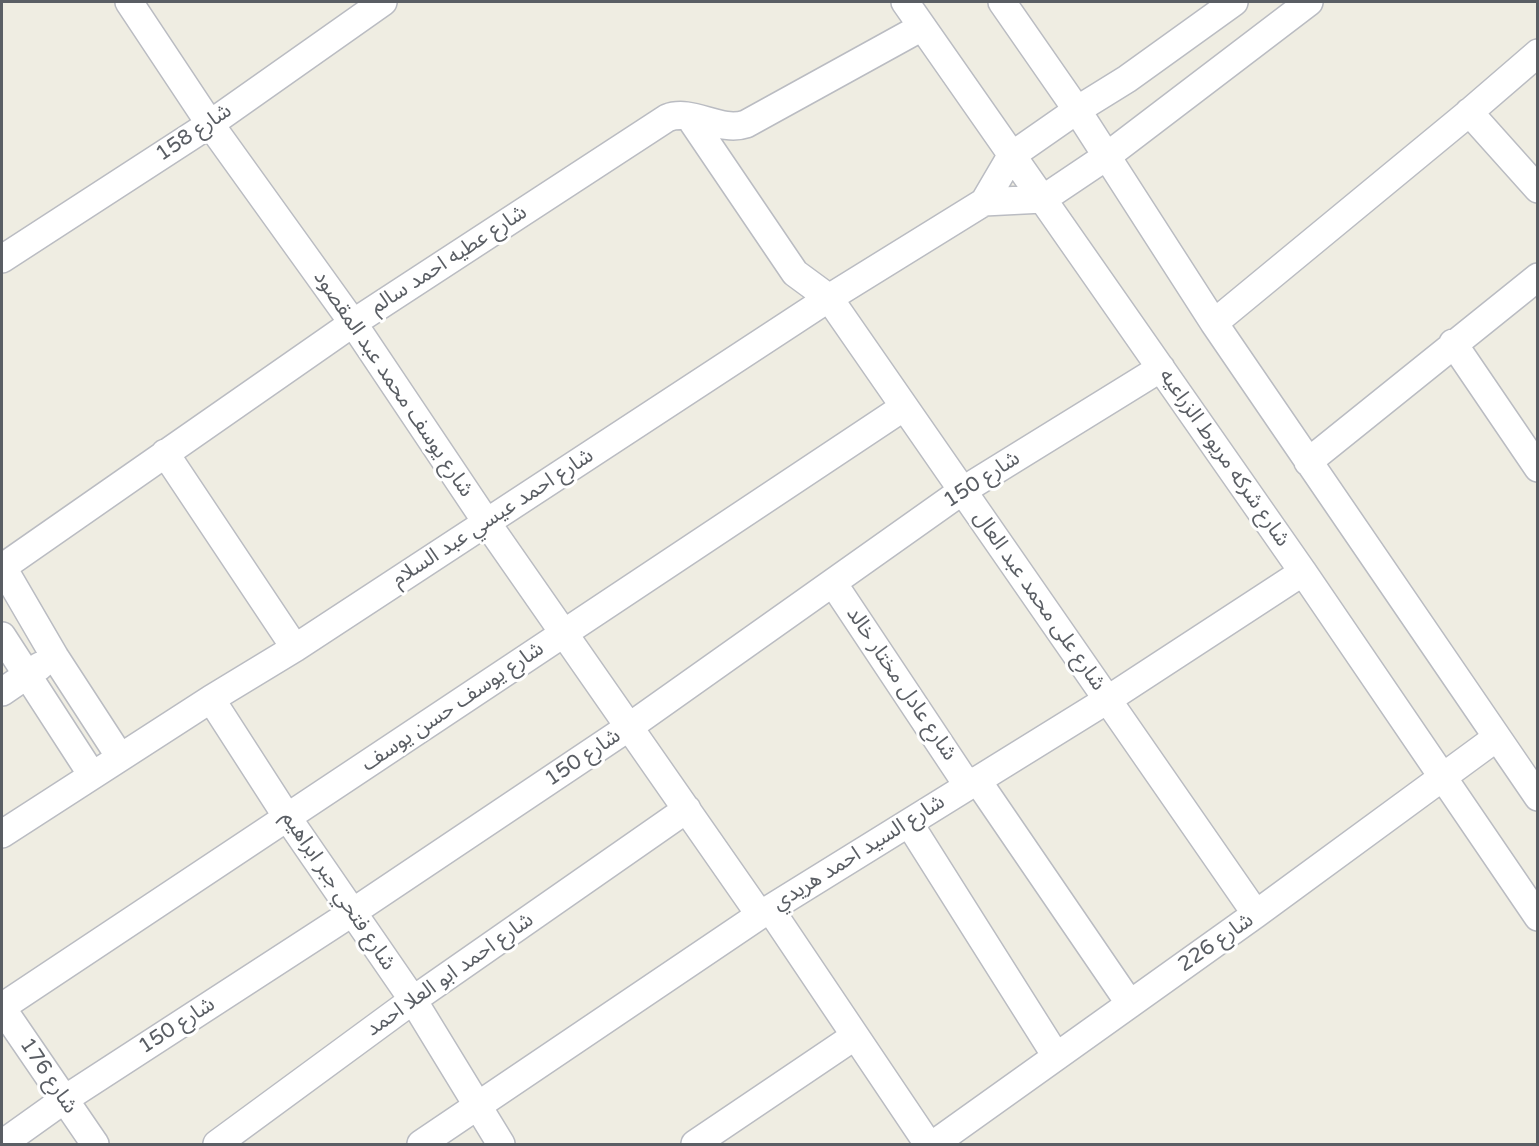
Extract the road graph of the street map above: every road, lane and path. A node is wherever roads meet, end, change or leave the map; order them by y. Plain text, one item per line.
1 (129, 2) edge
2 (383, 2) edge
3 (905, 2) edge
4 (1002, 2) edge
5 (1234, 2) edge
6 (1309, 2) edge
7 (922, 27) junction
8 (1538, 53) edge
9 (1077, 110) junction
10 (1469, 112) junction
11 (690, 118) junction
12 (210, 124) junction
13 (1011, 156) junction
14 (1107, 156) junction
15 (1538, 189) edge
16 (1043, 199) junction
17 (984, 202) junction
18 (2, 259) edge
19 (1538, 277) edge
20 (829, 298) junction
21 (353, 323) junction
22 (1214, 323) junction
23 (1453, 343) junction
24 (1161, 368) junction
25 (904, 407) junction
26 (165, 453) junction
27 (1308, 462) junction
28 (1538, 468) edge
29 (962, 491) junction
30 (487, 523) junction
31 (2, 567) edge
32 (1303, 572) junction
33 (833, 583) junction
34 (564, 633) junction
35 (2, 636) edge
36 (295, 648) junction
37 (55, 657) junction
38 (27, 675) junction
39 (2, 692) edge
40 (211, 699) junction
41 (1107, 700) junction
42 (629, 727) junction
43 (1496, 738) junction
44 (120, 757) junction
45 (92, 776) junction
46 (1442, 778) junction
47 (973, 783) junction
48 (1538, 797) edge
49 (687, 809) junction
50 (287, 817) junction
51 (909, 823) junction
52 (2, 834) edge
53 (353, 912) junction
54 (765, 912) junction
55 (1256, 914) junction
56 (1538, 917) edge
57 (413, 1000) junction
58 (1130, 1004) junction
59 (2, 1007) edge
60 (855, 1036) junction
61 (1056, 1056) junction
62 (64, 1100) junction
63 (478, 1106) junction
64 (2, 1144) edge
65 (95, 1144) edge
66 (217, 1144) edge
67 (422, 1144) edge
68 (501, 1144) edge
69 (695, 1144) edge
70 (928, 1144) edge
71 (934, 1144) edge

1 - 12 street, شارع يوسف محمد عبد المقصود
2 - 12 street, شارع 158
3 - 7 street, شارع شركه مريوط الزراعيه
4 - 9 street
5 - 9 street
6 - 14 street
7 - 11 street, شارع عطيه احمد سالم
7 - 13 street, شارع شركه مريوط الزراعيه
8 - 10 street
9 - 13 street
9 - 14 street
10 - 15 street
10 - 22 street
11 - 20 street, شارع على محمد عبد العال
11 - 21 street, شارع عطيه احمد سالم
12 - 18 street, شارع 158
12 - 21 street, شارع يوسف محمد عبد المقصود
13 - 16 street, شارع شركه مريوط الزراعيه
13 - 17 street
14 - 16 street
14 - 22 street
16 - 17 street
16 - 24 street, شارع شركه مريوط الزراعيه
17 - 20 street, شارع احمد عيسي عبد السلام
19 - 23 street
20 - 25 street, شارع على محمد عبد العال
20 - 30 street, شارع احمد عيسي عبد السلام
21 - 26 street, شارع عطيه احمد سالم
21 - 30 street, شارع يوسف محمد عبد المقصود
22 - 27 street
23 - 27 street
23 - 28 street
24 - 29 street, شارع 150
24 - 32 street, شارع شركه مريوط الزراعيه
25 - 29 street, شارع على محمد عبد العال
25 - 34 street, شارع يوسف حسن يوسف
26 - 31 street, شارع عطيه احمد سالم
26 - 36 street
27 - 43 street
29 - 33 street, شارع 150
29 - 41 street, شارع على محمد عبد العال
30 - 34 street, شارع يوسف محمد عبد المقصود
30 - 36 street, شارع احمد عيسي عبد السلام
31 - 37 street
32 - 41 street, شارع السيد احمد هريدي
32 - 46 street, شارع شركه مريوط الزراعيه
33 - 42 street, شارع 150
33 - 47 street, شارع عادل مختار خالد
34 - 42 street, شارع يوسف محمد عبد المقصود
34 - 50 street, شارع يوسف حسن يوسف
35 - 38 street
36 - 40 street, شارع احمد عيسي عبد السلام
37 - 38 street
37 - 44 street
38 - 39 street
38 - 45 street
40 - 44 street, شارع احمد عيسي عبد السلام
40 - 50 street, شارع فتحي جبر ابراهيم
41 - 47 street, شارع السيد احمد هريدي
41 - 55 street, شارع على محمد عبد العال
42 - 49 street, شارع يوسف محمد عبد المقصود
42 - 53 street, شارع 150
43 - 46 street, شارع 226
43 - 48 street
44 - 45 street, شارع احمد عيسي عبد السلام
45 - 52 street, شارع احمد عيسي عبد السلام
46 - 55 street, شارع 226
46 - 56 street, شارع شركه مريوط الزراعيه
47 - 51 street, شارع السيد احمد هريدي
47 - 58 street, شارع عادل مختار خالد
49 - 54 street, شارع يوسف محمد عبد المقصود
49 - 57 street, شارع احمد ابو العلا احمد
50 - 53 street, شارع فتحي جبر ابراهيم
50 - 59 street, شارع يوسف حسن يوسف
51 - 54 street, شارع السيد احمد هريدي
51 - 61 street
53 - 57 street, شارع فتحي جبر ابراهيم
53 - 62 street, شارع 150
54 - 60 street, شارع يوسف محمد عبد المقصود
54 - 63 street, شارع السيد احمد هريدي
55 - 58 street, شارع 226
57 - 63 street, شارع فتحي جبر ابراهيم
57 - 66 street, شارع احمد ابو العلا احمد
58 - 61 street, شارع 226
59 - 62 street, شارع 176
60 - 69 street
60 - 70 street, شارع يوسف محمد عبد المقصود
61 - 71 street, شارع 226
62 - 64 street, شارع 150
62 - 65 street, شارع 176
63 - 67 street, شارع السيد احمد هريدي
63 - 68 street, شارع فتحي جبر ابراهيم

